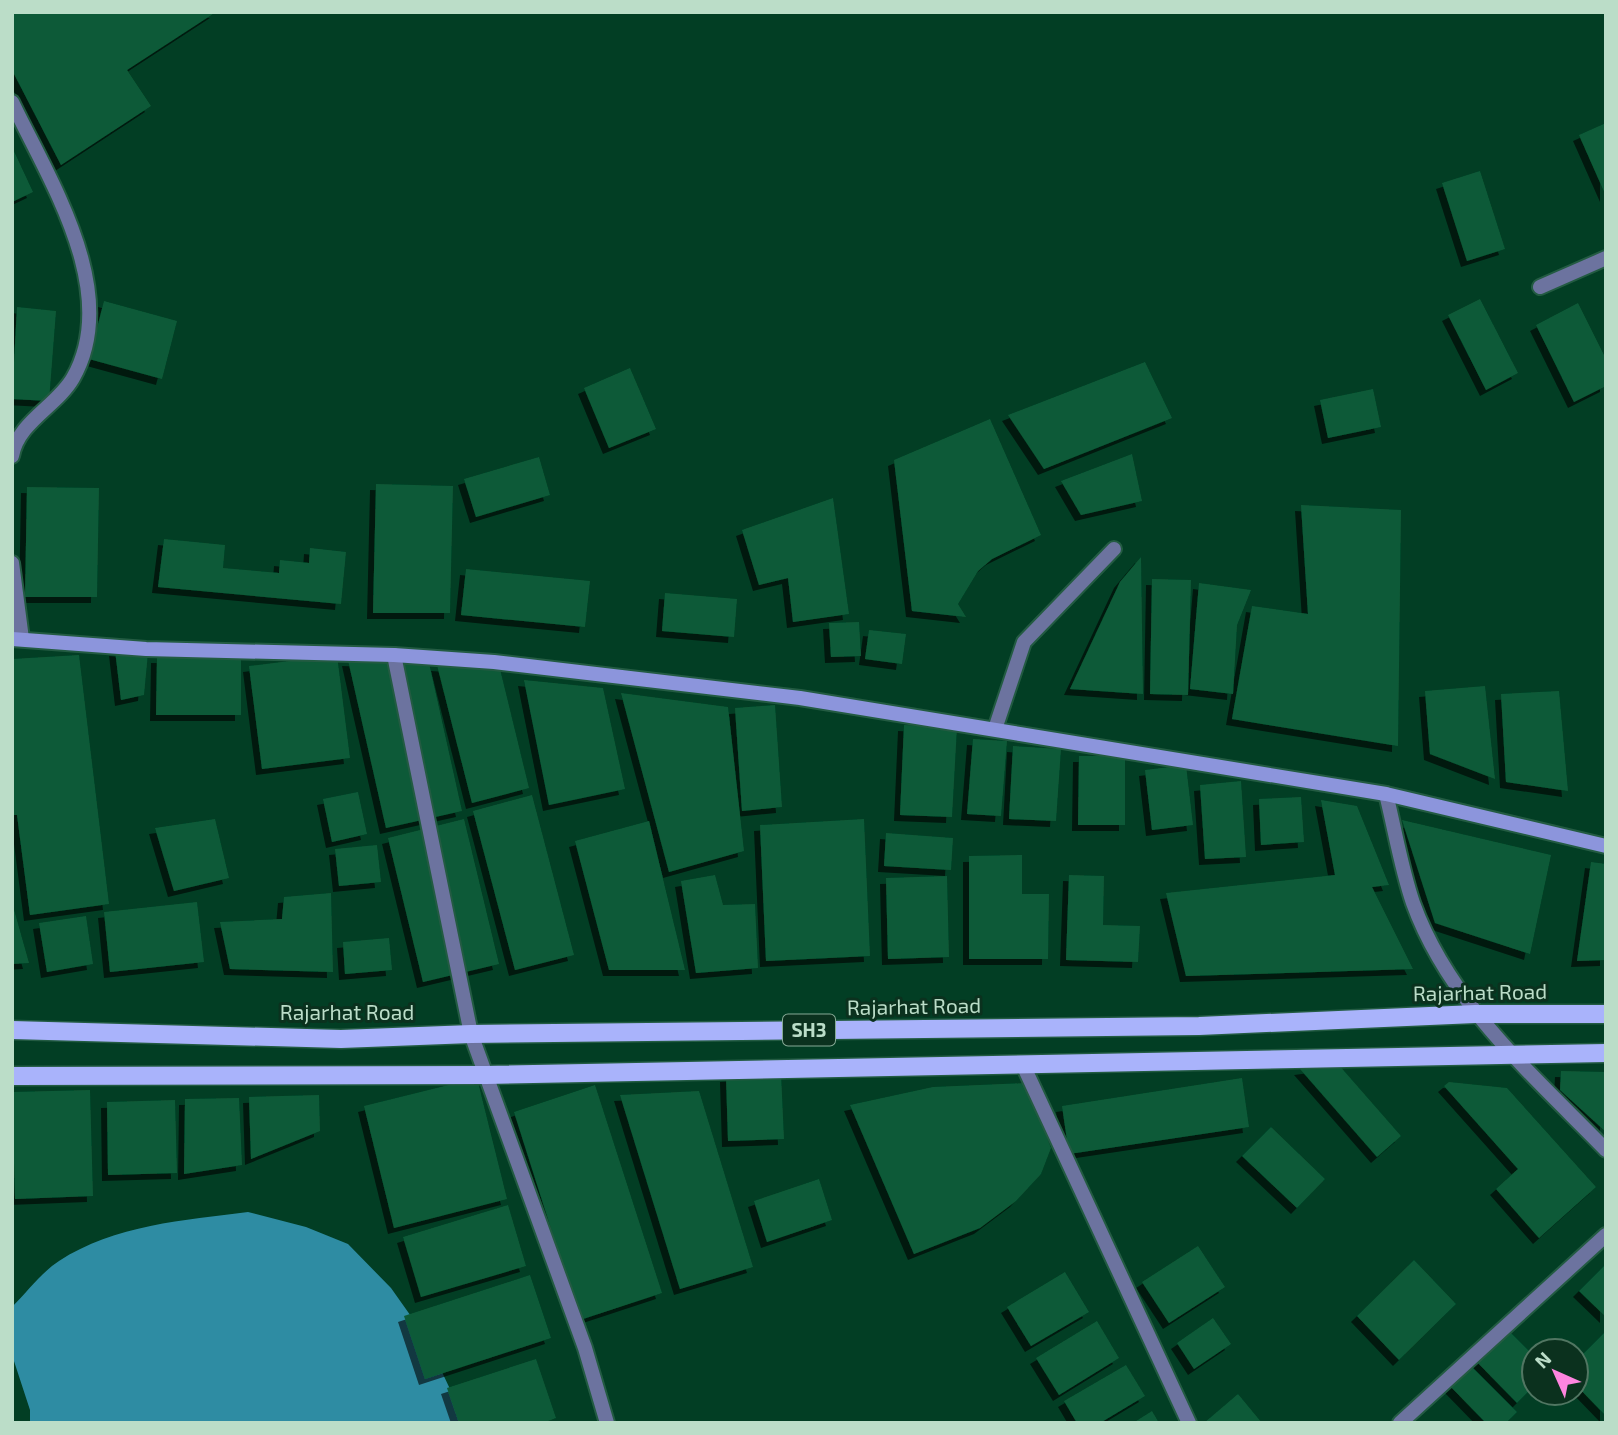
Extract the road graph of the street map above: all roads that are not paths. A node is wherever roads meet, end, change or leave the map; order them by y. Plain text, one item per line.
1 (12, 102) edge
2 (1606, 258) edge
3 (1540, 287) dead end
4 (12, 456) edge
5 (1114, 549) dead end
6 (12, 563) edge
7 (17, 639) edge
8 (394, 655) junction
9 (995, 729) junction
10 (1386, 794) junction
11 (1606, 846) edge
12 (1475, 1014) junction
13 (1606, 1014) edge
14 (12, 1030) edge
15 (471, 1034) junction
16 (1606, 1053) edge
17 (1515, 1057) junction
18 (1024, 1067) junction
19 (486, 1075) junction
20 (12, 1076) edge
21 (1606, 1150) edge
22 (1606, 1235) edge
23 (607, 1423) edge
24 (1189, 1423) edge
25 (1400, 1423) edge

1 - 4 street
2 - 3 street
5 - 9 street
6 - 7 street
7 - 8 street
8 - 9 street
8 - 15 street
9 - 10 street
10 - 11 street
10 - 12 street
12 - 13 main road, Rajarhat Road / SH3
12 - 15 main road, Rajarhat Road / SH3
12 - 17 street
14 - 15 main road, Rajarhat Road / SH3
15 - 19 street
16 - 17 main road, SH3
17 - 18 main road, SH3
17 - 21 street
18 - 19 main road, SH3
18 - 24 street
19 - 20 main road, SH3
19 - 23 street
22 - 25 street

